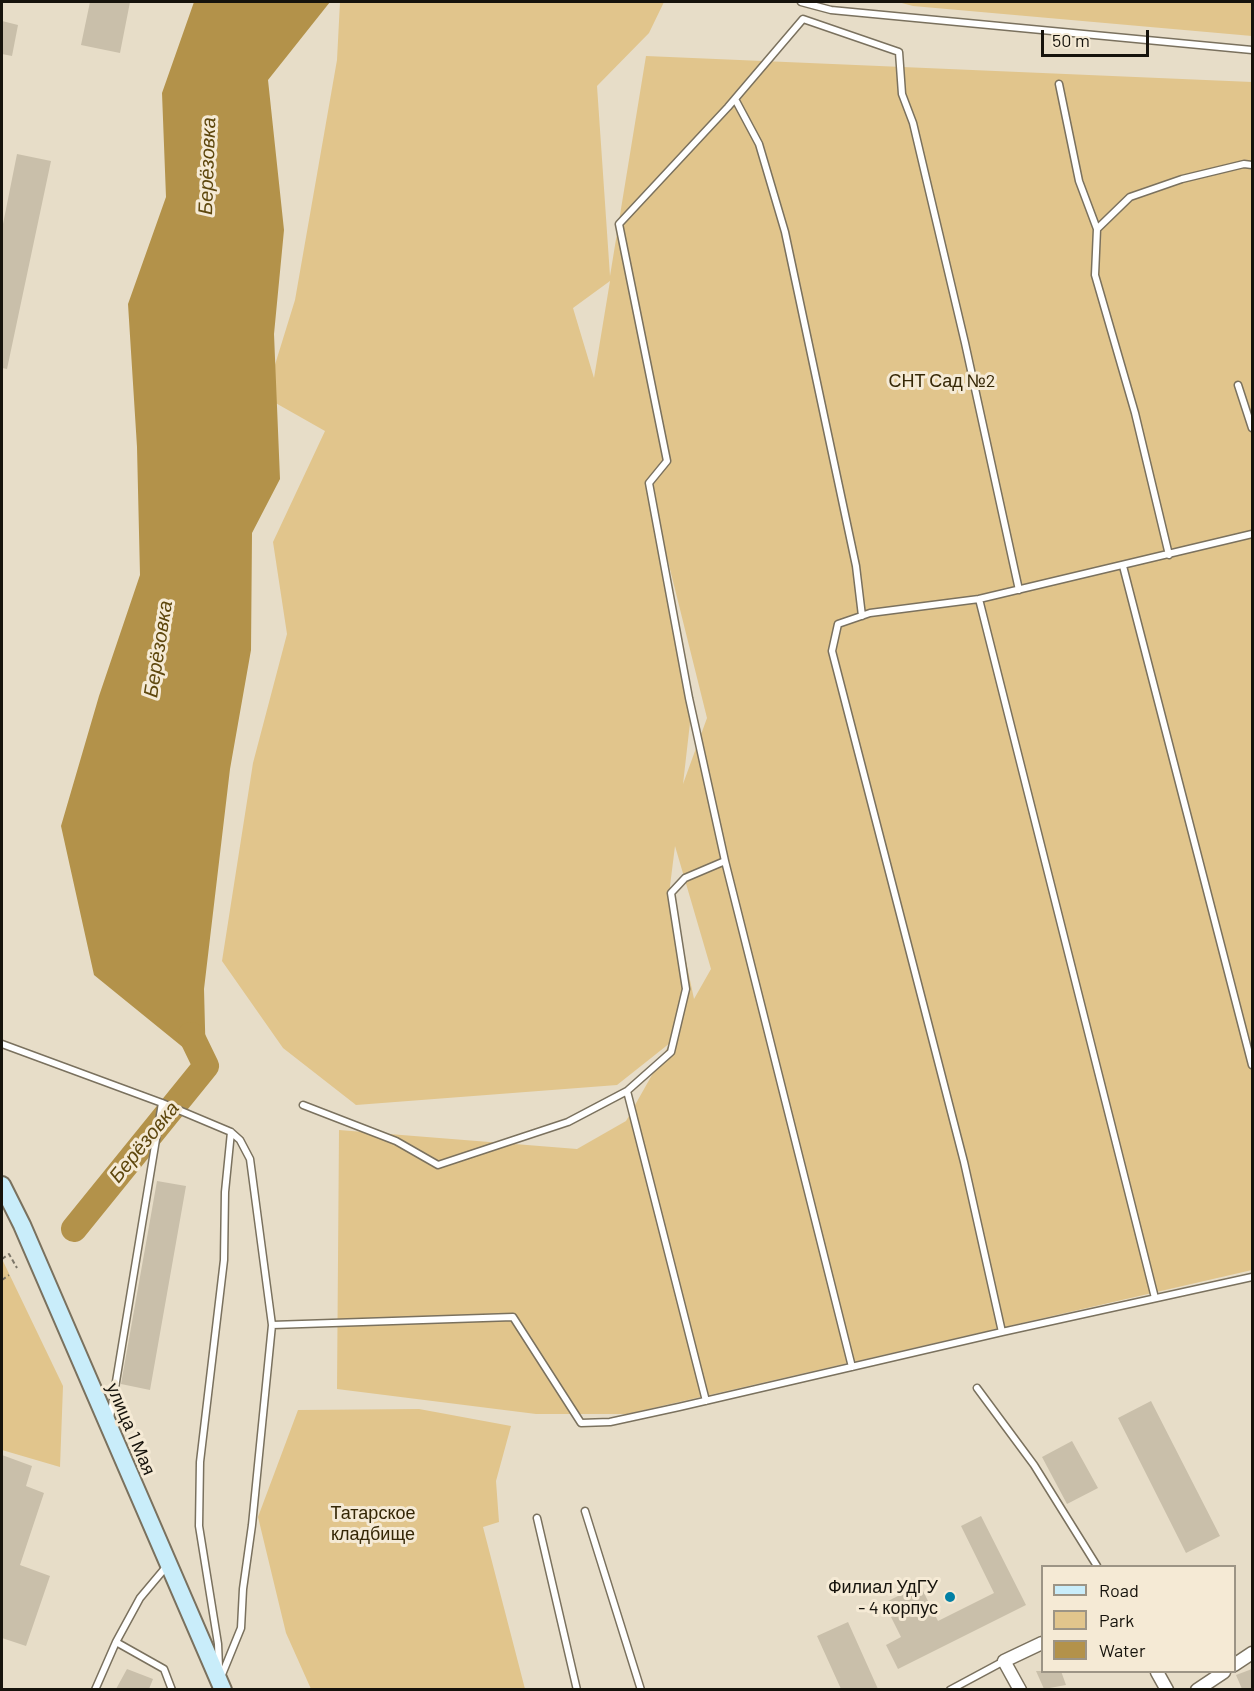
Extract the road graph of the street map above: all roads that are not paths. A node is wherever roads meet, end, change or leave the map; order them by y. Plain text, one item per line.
1 (801, 2) edge
2 (1252, 50) edge
3 (1059, 84) dead end
4 (735, 99) junction
5 (1252, 165) edge
6 (1097, 229) junction
7 (1238, 386) dead end
8 (1252, 428) edge
9 (1252, 534) edge
10 (1169, 555) junction
11 (1123, 566) junction
12 (1018, 590) junction
13 (979, 599) junction
14 (862, 616) junction
15 (726, 861) junction
16 (2, 1044) edge
17 (1252, 1065) edge
18 (627, 1091) junction
19 (162, 1104) junction
20 (303, 1105) dead end
21 (231, 1132) junction
22 (2, 1185) edge
23 (1252, 1277) edge
24 (1155, 1299) junction
25 (272, 1325) junction
26 (1002, 1332) junction
27 (852, 1367) junction
28 (976, 1388) dead end
29 (706, 1401) junction
30 (109, 1427) junction
31 (585, 1511) dead end
32 (537, 1518) dead end
33 (169, 1564) junction
34 (1096, 1565) edge
35 (116, 1642) junction
36 (1041, 1643) edge
37 (1252, 1653) edge
38 (1004, 1660) junction
39 (1236, 1664) edge
40 (1158, 1673) edge
41 (1221, 1673) edge
42 (221, 1685) edge
43 (94, 1689) edge
44 (172, 1689) edge
45 (577, 1689) edge
46 (641, 1689) edge
47 (950, 1689) edge
48 (1020, 1689) edge
49 (1167, 1689) edge
50 (1197, 1689) edge

1 - 2 lane
3 - 6 lane
4 - 12 lane
4 - 14 lane
4 - 15 lane
5 - 6 lane
6 - 10 lane
7 - 8 lane
9 - 10 lane
10 - 11 lane
11 - 12 lane
11 - 17 lane
12 - 13 lane
13 - 14 lane
13 - 24 lane
14 - 26 lane
15 - 18 lane
15 - 27 lane
16 - 19 lane
18 - 20 lane
18 - 29 lane
19 - 21 lane
19 - 30 lane
21 - 25 lane
21 - 42 lane
22 - 30 main road, улица 1 Мая
23 - 24 lane
24 - 26 lane
25 - 29 lane
25 - 42 lane
26 - 27 lane
27 - 29 lane
28 - 34 lane
30 - 33 main road, улица 1 Мая
31 - 46 lane
32 - 45 lane
33 - 35 lane
33 - 42 main road, улица 1 Мая
35 - 43 lane
35 - 44 lane
36 - 38 street
37 - 39 street
38 - 47 lane
38 - 48 street
40 - 49 street
41 - 50 street

